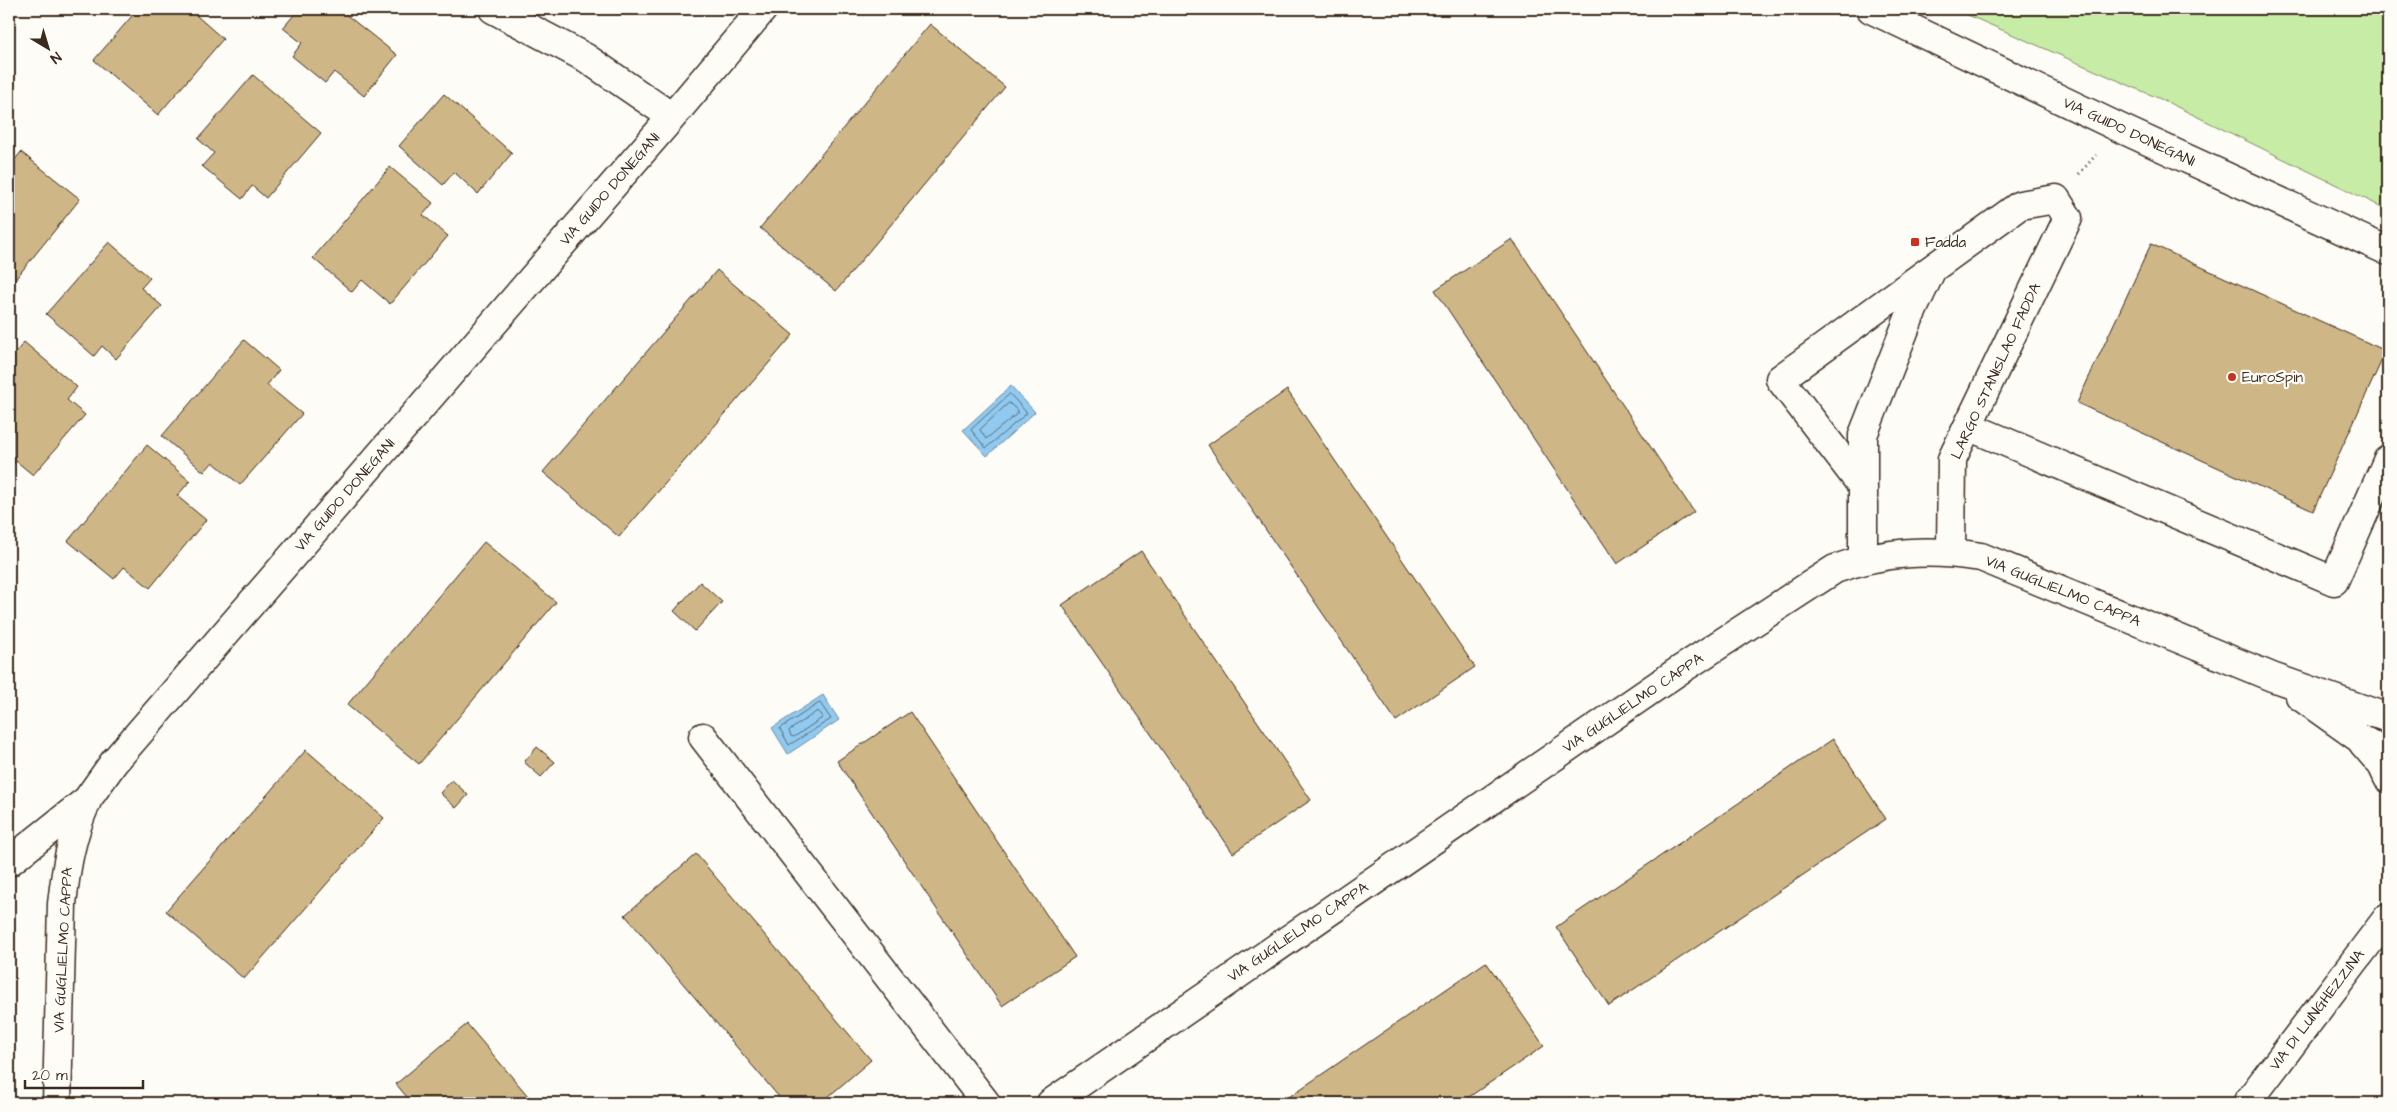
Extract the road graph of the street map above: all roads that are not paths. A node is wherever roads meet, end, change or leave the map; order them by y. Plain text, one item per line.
1 (493, 9) edge
2 (763, 9) edge
3 (1871, 9) edge
4 (672, 117) junction
5 (2388, 251) edge
6 (1932, 269) junction
7 (1968, 426) junction
8 (2388, 459) edge
9 (1863, 487) junction
10 (1951, 552) junction
11 (1863, 559) junction
12 (2272, 677) junction
13 (2388, 718) edge
14 (703, 736) dead end
15 (2359, 738) junction
16 (2388, 754) edge
17 (2388, 778) edge
18 (87, 800) junction
19 (9, 862) edge
20 (2388, 916) edge
21 (57, 1103) edge
22 (986, 1103) edge
23 (1051, 1103) edge
24 (2247, 1103) edge

1 - 4 street, VIA GUIDO DONEGANI
2 - 4 street, VIA GUIDO DONEGANI
3 - 5 street, VIA GUIDO DONEGANI
4 - 18 street, VIA GUIDO DONEGANI
6 - 7 street, LARGO STANISLAO FADDA
6 - 9 street
6 - 9 street
7 - 8 street
7 - 10 street, LARGO STANISLAO FADDA
9 - 11 street
10 - 11 street, VIA GUGLIELMO CAPPA
10 - 12 street, VIA GUGLIELMO CAPPA
11 - 23 street, VIA GUGLIELMO CAPPA
12 - 13 street, VIA GUGLIELMO CAPPA
12 - 15 street, VIA GUGLIELMO CAPPA
14 - 22 street
15 - 16 street, VIA GUGLIELMO CAPPA
15 - 17 street, VIA GUGLIELMO CAPPA
18 - 19 street, VIA GUIDO DONEGANI
18 - 21 street, VIA GUGLIELMO CAPPA
20 - 24 street, VIA DI LUNGHEZZINA

